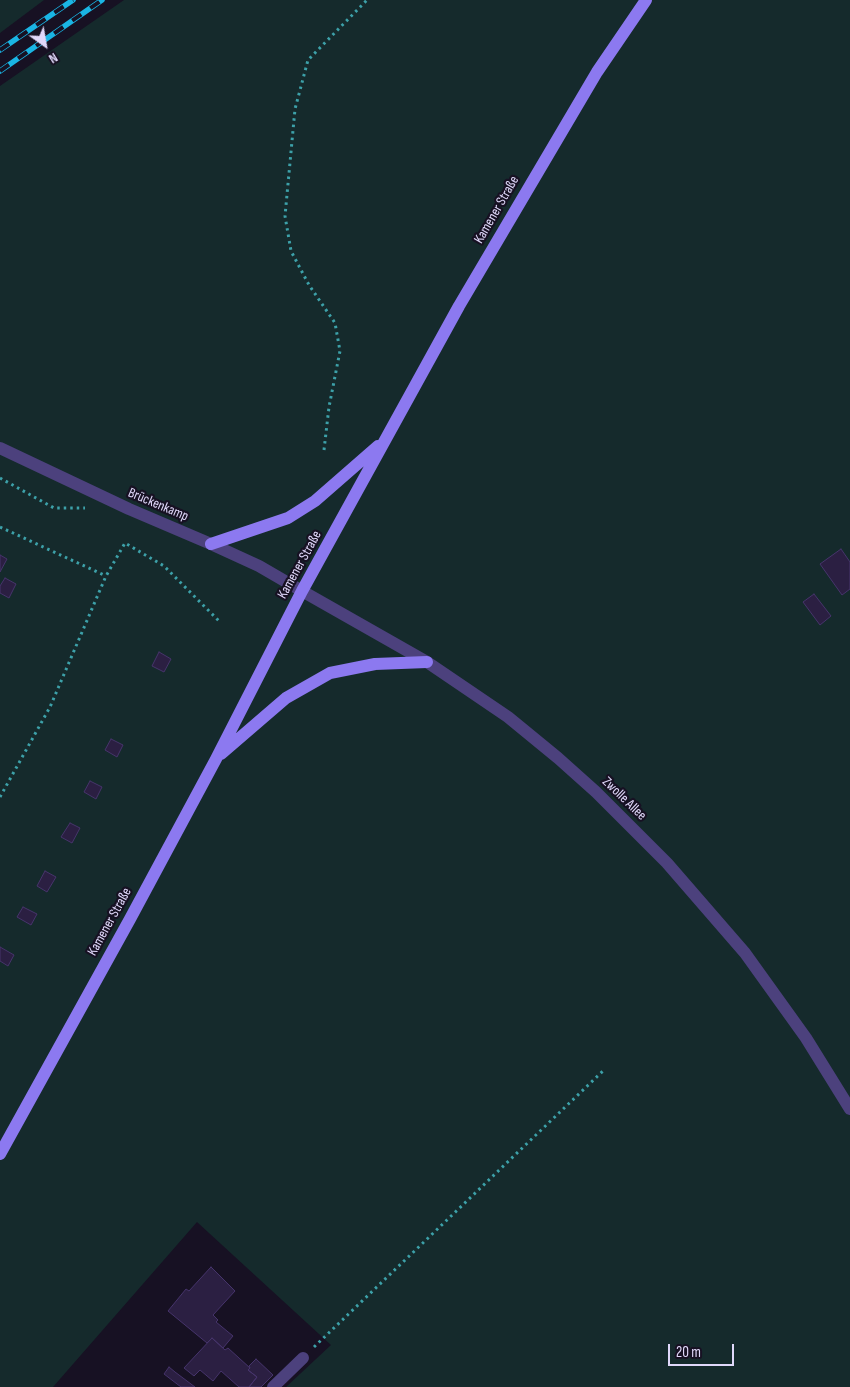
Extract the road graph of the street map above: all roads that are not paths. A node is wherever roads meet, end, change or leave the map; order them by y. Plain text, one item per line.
1 (646, 0) edge
2 (386, 440) junction
3 (0, 448) edge
4 (211, 544) junction
5 (302, 591) junction
6 (426, 662) junction
7 (216, 759) junction
8 (850, 1109) edge
9 (0, 1154) edge
10 (303, 1358) road end
11 (273, 1387) edge

1 - 2 main road, Kamener Straße
2 - 4 main road
2 - 5 main road, Kamener Straße
3 - 4 street, Brückenkamp
4 - 5 street, Brückenkamp
5 - 6 street, Zwolle Allee
5 - 7 main road, Kamener Straße
6 - 7 main road
6 - 8 street, Zwolle Allee
7 - 9 main road, Kamener Straße
10 - 11 street

